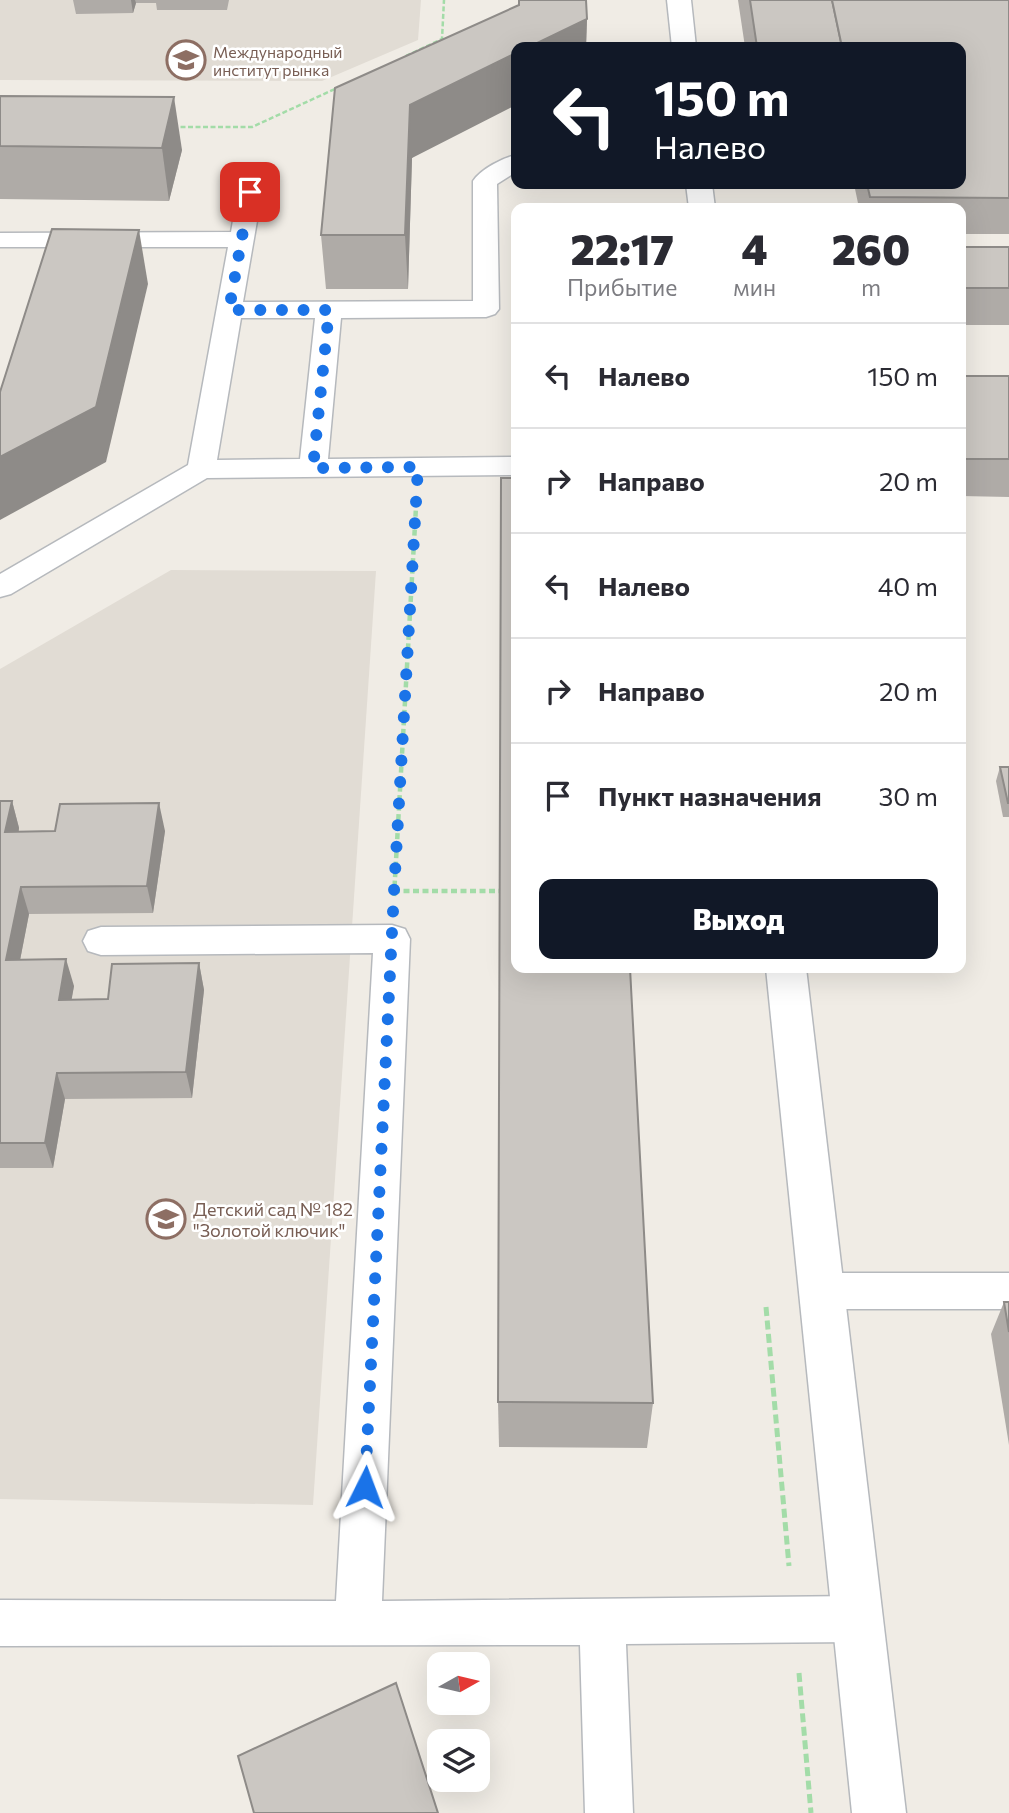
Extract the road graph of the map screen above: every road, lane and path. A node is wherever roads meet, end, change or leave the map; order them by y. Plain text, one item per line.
1 (444, 0) edge
2 (679, 0) edge
3 (683, 42) edge
4 (404, 57) edge
5 (341, 86) edge
6 (173, 127) edge
7 (511, 165) edge
8 (250, 192) dead end
9 (241, 239) junction
10 (0, 240) edge
11 (229, 310) junction
12 (329, 310) junction
13 (418, 467) junction
14 (511, 467) edge
15 (313, 468) junction
16 (201, 469) junction
17 (0, 587) edge
18 (394, 891) junction
19 (500, 891) edge
20 (392, 939) junction
21 (102, 941) dead end
22 (787, 973) edge
23 (821, 1291) junction
24 (1009, 1291) edge
25 (765, 1300) dead end
26 (794, 1619) junction
27 (858, 1619) junction
28 (602, 1621) junction
29 (0, 1623) edge
30 (358, 1624) junction
31 (609, 1813) edge
32 (811, 1813) edge
33 (879, 1813) edge

1 - 4 path
2 - 3 street
5 - 6 path
7 - 12 lane
8 - 9 lane
9 - 10 lane
9 - 11 lane
11 - 12 lane
11 - 16 lane
12 - 15 lane
13 - 14 lane
13 - 15 lane
13 - 18 path
15 - 16 lane
16 - 17 lane
18 - 19 path
18 - 20 path
20 - 21 lane
20 - 30 lane
22 - 23 street
23 - 24 lane
23 - 27 street
25 - 26 path
26 - 27 lane
26 - 28 lane
26 - 32 path
27 - 33 street
28 - 30 lane
28 - 31 lane
29 - 30 lane

